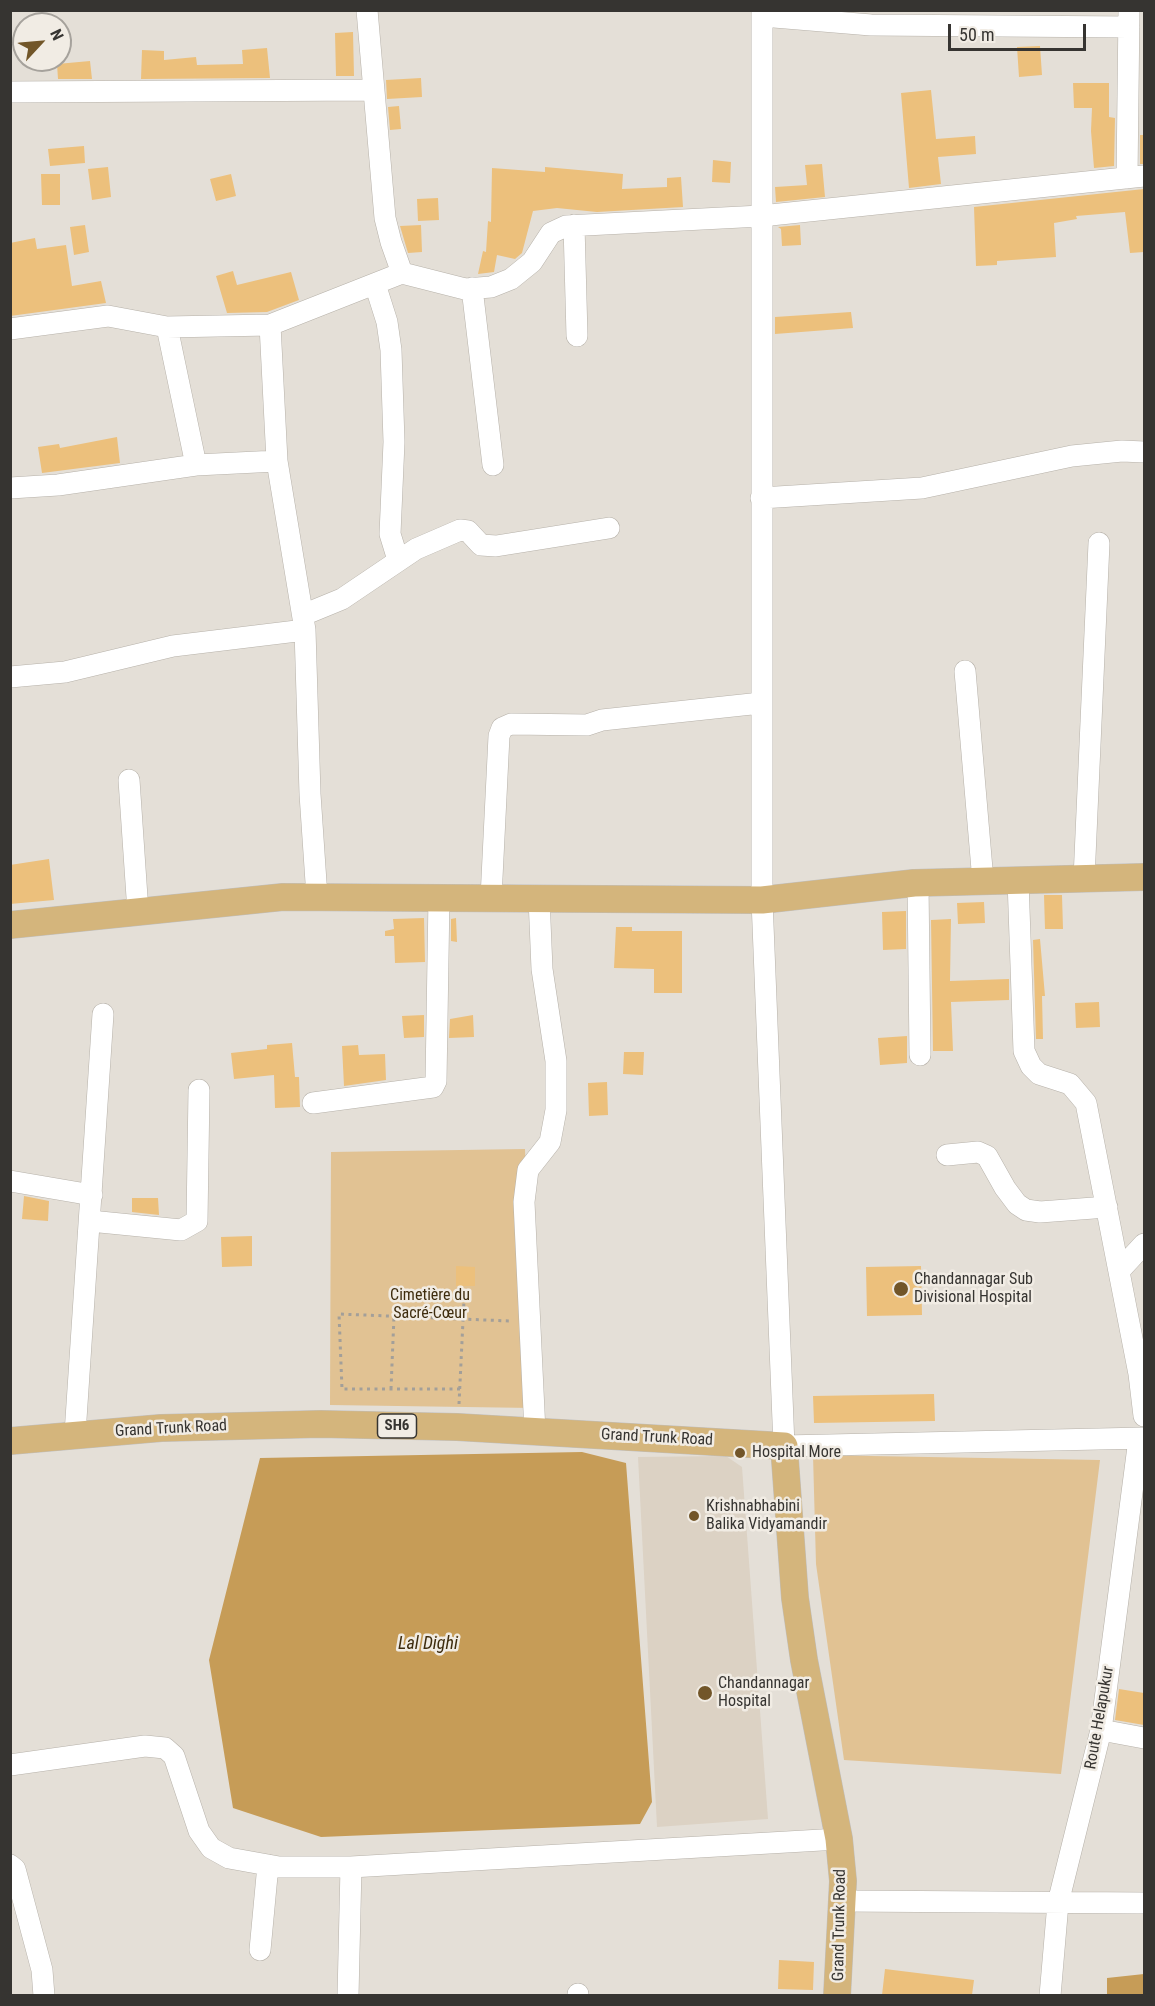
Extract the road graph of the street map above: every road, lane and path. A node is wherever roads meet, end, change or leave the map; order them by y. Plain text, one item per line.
1 (367, 10) edge
2 (762, 13) edge
3 (1129, 19) edge
4 (372, 90) junction
5 (10, 92) edge
6 (1136, 177) edge
7 (761, 216) junction
8 (574, 225) junction
9 (402, 273) junction
10 (375, 284) junction
11 (472, 288) junction
12 (270, 325) junction
13 (167, 327) junction
14 (10, 329) edge
15 (577, 336) dead end
16 (1144, 452) edge
17 (276, 461) junction
18 (196, 465) junction
19 (493, 465) dead end
20 (10, 488) edge
21 (761, 498) junction
22 (609, 528) dead end
23 (1099, 543) dead end
24 (398, 560) junction
25 (304, 623) junction
26 (965, 671) dead end
27 (10, 677) edge
28 (761, 703) junction
29 (129, 780) dead end
30 (1144, 877) edge
31 (1084, 879) junction
32 (1018, 880) junction
33 (983, 881) junction
34 (918, 883) junction
35 (317, 897) junction
36 (439, 897) junction
37 (491, 898) junction
38 (539, 898) junction
39 (762, 900) junction
40 (138, 912) junction
41 (10, 926) edge
42 (103, 1014) dead end
43 (921, 1055) dead end
44 (199, 1090) dead end
45 (313, 1103) dead end
46 (947, 1155) dead end
47 (10, 1180) edge
48 (92, 1195) junction
49 (1107, 1207) junction
50 (90, 1221) junction
51 (1144, 1244) edge
52 (1119, 1271) junction
53 (464, 1300) dead end
54 (394, 1316) junction
55 (464, 1317) junction
56 (530, 1323) junction
57 (1141, 1365) edge
58 (391, 1389) junction
59 (460, 1389) junction
60 (1144, 1416) edge
61 (457, 1427) junction
62 (535, 1432) junction
63 (75, 1434) junction
64 (1142, 1438) edge
65 (10, 1441) edge
66 (784, 1446) junction
67 (1101, 1730) junction
68 (1144, 1738) edge
69 (10, 1765) edge
70 (839, 1839) junction
71 (10, 1865) edge
72 (268, 1865) junction
73 (351, 1867) junction
74 (843, 1901) junction
75 (1058, 1903) junction
76 (1144, 1903) edge
77 (260, 1950) dead end
78 (44, 1995) edge
79 (348, 1995) edge
80 (837, 1995) edge
81 (1050, 1995) edge

1 - 4 street
2 - 3 street
2 - 7 street
3 - 6 street
4 - 5 street
4 - 9 street
6 - 7 street
7 - 8 street
7 - 21 street
8 - 11 street
8 - 15 street
9 - 10 street
9 - 11 street
10 - 12 street
10 - 24 street
11 - 19 street
12 - 13 street
12 - 17 street
13 - 14 street
13 - 18 street
16 - 21 street
17 - 18 street
17 - 25 street
18 - 20 street
21 - 28 street
22 - 24 street
23 - 31 street
24 - 25 street
25 - 27 street
25 - 35 street
26 - 33 street
28 - 37 street
28 - 39 street
29 - 40 street
30 - 31 main road
31 - 32 main road
32 - 33 main road
32 - 49 street
33 - 34 main road
34 - 39 main road
34 - 43 street
35 - 36 main road
35 - 40 main road
36 - 37 main road
36 - 45 street
37 - 38 main road
38 - 39 main road
38 - 56 street
39 - 66 street
40 - 41 main road
42 - 48 street
44 - 50 street
46 - 49 street
47 - 48 street
48 - 50 street
49 - 52 street
50 - 63 street
51 - 52 street
52 - 57 street
53 - 55 path
54 - 55 path
54 - 58 path
54 - 58 path
55 - 56 path
55 - 59 path
56 - 62 street
57 - 60 street
58 - 59 path
59 - 61 path
61 - 62 main road, Grand Trunk Road / SH6
61 - 63 main road, Grand Trunk Road / SH6
62 - 66 main road, Grand Trunk Road / SH6
63 - 65 main road, Grand Trunk Road / SH6
64 - 66 street, Route Helapukur
64 - 67 street, Route Helapukur
66 - 70 main road, Grand Trunk Road
67 - 68 street
67 - 75 street, Route Helapukur
69 - 72 street
70 - 73 street
70 - 74 main road, Grand Trunk Road
71 - 78 street
72 - 73 street
72 - 77 street
73 - 79 street
74 - 75 street
74 - 80 main road, Grand Trunk Road
75 - 76 street
75 - 81 street, Route Helapukur

